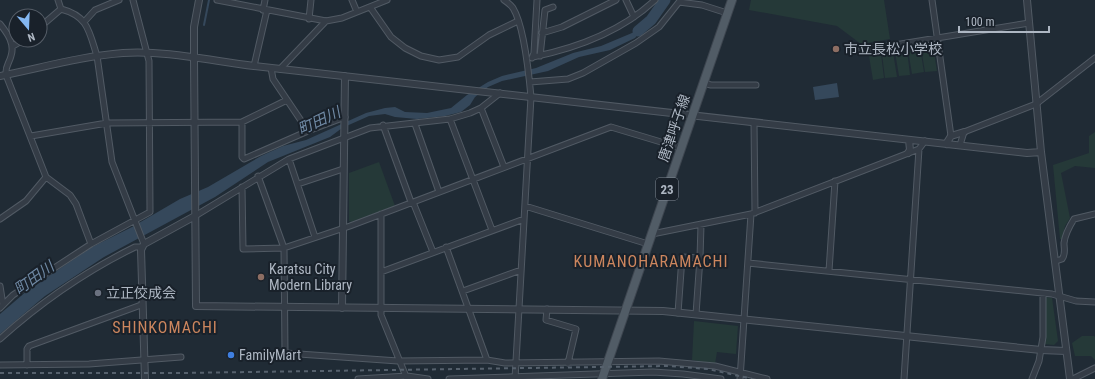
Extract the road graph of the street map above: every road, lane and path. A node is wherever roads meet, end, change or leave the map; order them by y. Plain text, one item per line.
1 (58, 0) edge
2 (119, 0) edge
3 (133, 0) edge
4 (200, 0) edge
5 (217, 0) edge
6 (265, 0) edge
7 (311, 0) edge
8 (352, 0) edge
9 (387, 0) edge
10 (504, 0) edge
11 (537, 0) edge
12 (616, 0) edge
13 (626, 0) edge
14 (655, 0) edge
15 (732, 0) edge
16 (932, 0) edge
17 (1027, 0) edge
18 (679, 1) edge
19 (553, 6) dead end
20 (370, 7) junction
21 (60, 9) junction
22 (265, 10) junction
23 (357, 12) junction
24 (727, 13) junction
25 (634, 17) junction
26 (309, 19) junction
27 (48, 20) edge
28 (326, 21) junction
29 (518, 21) junction
30 (84, 22) junction
31 (1029, 23) junction
32 (0, 24) edge
33 (542, 33) junction
34 (8, 35) edge
35 (937, 38) junction
36 (13, 48) edge
37 (858, 51) dead end
38 (147, 53) junction
39 (97, 56) junction
40 (540, 56) junction
41 (533, 57) junction
42 (194, 58) junction
43 (1095, 58) edge
44 (527, 61) junction
45 (254, 66) junction
46 (271, 68) junction
47 (280, 68) junction
48 (3, 75) edge
49 (345, 76) junction
50 (530, 82) junction
51 (703, 83) junction
52 (756, 85) dead end
53 (498, 93) junction
54 (531, 97) junction
55 (287, 100) junction
56 (1036, 104) junction
57 (481, 108) junction
58 (692, 115) junction
59 (345, 117) junction
60 (450, 119) junction
61 (150, 122) junction
62 (194, 122) junction
63 (242, 122) junction
64 (754, 122) junction
65 (107, 124) junction
66 (415, 124) junction
67 (383, 125) junction
68 (308, 131) junction
69 (964, 132) junction
70 (31, 136) junction
71 (951, 136) junction
72 (344, 138) junction
73 (909, 140) junction
74 (925, 141) junction
75 (946, 144) junction
76 (960, 145) junction
77 (681, 148) junction
78 (919, 148) junction
79 (1041, 152) junction
80 (908, 153) junction
81 (528, 158) junction
82 (289, 159) junction
83 (504, 167) junction
84 (343, 169) junction
85 (258, 176) junction
86 (46, 177) junction
87 (472, 179) junction
88 (835, 181) junction
89 (298, 184) junction
90 (242, 187) junction
91 (439, 192) junction
92 (412, 202) junction
93 (525, 206) junction
94 (753, 213) junction
95 (195, 214) junction
96 (381, 214) junction
97 (1095, 214) edge
98 (0, 219) edge
99 (524, 219) junction
100 (134, 221) junction
101 (701, 225) junction
102 (344, 227) junction
103 (492, 230) junction
104 (652, 234) junction
105 (315, 237) junction
106 (91, 244) junction
107 (143, 244) junction
108 (648, 244) junction
109 (446, 247) junction
110 (284, 248) junction
111 (432, 252) junction
112 (700, 258) junction
113 (1056, 261) junction
114 (748, 263) junction
115 (522, 270) junction
116 (830, 271) junction
117 (381, 272) junction
118 (910, 280) junction
119 (0, 286) edge
120 (463, 291) junction
121 (1043, 294) junction
122 (1060, 296) junction
123 (1095, 302) edge
124 (142, 305) junction
125 (1, 306) edge
126 (284, 307) junction
127 (342, 308) junction
128 (380, 308) junction
129 (468, 308) junction
130 (519, 309) junction
131 (547, 309) junction
132 (625, 309) junction
133 (678, 312) junction
134 (696, 314) junction
135 (744, 320) junction
136 (906, 336) junction
137 (0, 339) edge
138 (1041, 350) junction
139 (1066, 351) junction
140 (181, 357) dead end
141 (487, 360) junction
142 (143, 361) junction
143 (398, 361) junction
144 (607, 362) junction
145 (515, 363) junction
146 (568, 363) junction
147 (0, 364) edge
148 (27, 365) junction
149 (1095, 368) edge
150 (740, 371) junction
151 (603, 376) edge
152 (407, 378) edge
153 (515, 378) edge
154 (145, 379) edge
155 (358, 379) edge
156 (428, 379) edge
157 (449, 379) edge
158 (720, 379) edge
159 (740, 379) edge
160 (767, 379) edge
161 (904, 379) edge
162 (1032, 379) edge
163 (1070, 379) edge
164 (1073, 379) edge

1 - 21 street
2 - 30 street
3 - 38 street
4 - 42 street
5 - 22 street
6 - 22 street
7 - 26 street
8 - 23 street
9 - 20 street
10 - 29 street
11 - 41 street
12 - 33 street
13 - 25 street
14 - 25 street
15 - 24 main road, 唐津呼子線 / 23
16 - 35 street
17 - 31 street
18 - 24 street
18 - 50 street
19 - 33 street
20 - 23 street
20 - 29 street
21 - 27 street
21 - 30 street
22 - 26 street
22 - 45 street
23 - 28 street
24 - 51 main road, 唐津呼子線 / 23
25 - 40 street
26 - 28 street
28 - 47 street
29 - 44 street
30 - 39 street
31 - 35 street
31 - 56 street
32 - 34 street
33 - 40 street
35 - 37 street
35 - 71 street
36 - 48 street
38 - 39 street
38 - 42 street
38 - 61 street
39 - 48 street
39 - 65 street
40 - 41 street
41 - 44 street
42 - 45 street
42 - 62 street
43 - 56 street
44 - 50 street
45 - 46 street
46 - 47 street
46 - 55 street
47 - 49 street
48 - 70 street
49 - 53 street
49 - 59 street
50 - 54 street
51 - 52 street
51 - 58 main road, 唐津呼子線 / 23
53 - 54 street
53 - 57 street
54 - 58 street
54 - 81 street
55 - 63 street
55 - 68 street
56 - 69 street
56 - 79 street
57 - 60 street
57 - 83 street
58 - 64 street
58 - 77 main road, 唐津呼子線 / 23
59 - 68 street
59 - 72 street
60 - 66 street
60 - 87 street
61 - 62 street
61 - 65 street
61 - 100 street
62 - 63 street
62 - 95 street
63 - 68 street
64 - 73 street
64 - 94 street
65 - 70 street
65 - 100 street
66 - 67 street
66 - 91 street
67 - 72 street
67 - 92 street
69 - 71 street
69 - 76 street
70 - 86 street
71 - 75 street
72 - 82 street
72 - 84 street
73 - 74 street
73 - 80 street
74 - 75 street
74 - 78 street
75 - 76 street
76 - 79 street
77 - 81 street
77 - 104 main road, 唐津呼子線 / 23
78 - 80 street
78 - 118 street
79 - 113 street
80 - 88 street
81 - 83 street
81 - 93 street
82 - 85 street
82 - 89 street
83 - 87 street
84 - 89 street
84 - 102 street
85 - 90 street
85 - 110 street
86 - 98 street
86 - 106 street
87 - 91 street
87 - 103 street
88 - 94 street
88 - 116 street
89 - 105 street
90 - 95 street
90 - 110 street
91 - 92 street
92 - 96 street
92 - 111 street
93 - 99 street
93 - 108 street
94 - 101 street
94 - 114 street
95 - 107 street
95 - 126 street
96 - 102 street
96 - 117 street
97 - 113 street
99 - 103 street
99 - 115 street
100 - 106 street
100 - 107 street
101 - 104 street
101 - 112 street
102 - 105 street
102 - 127 street
103 - 109 street
104 - 108 main road, 唐津呼子線 / 23
105 - 110 street
106 - 125 street
107 - 124 street
107 - 137 street
108 - 132 main road, 唐津呼子線 / 23
109 - 111 street
109 - 120 street
110 - 126 street
111 - 117 street
112 - 133 street
112 - 134 street
113 - 122 street
114 - 116 street
114 - 135 street
115 - 120 street
115 - 130 street
116 - 118 street
117 - 128 street
118 - 121 street
118 - 136 street
119 - 125 street
120 - 129 street
121 - 122 street
121 - 138 street
122 - 123 street
122 - 139 street
124 - 142 street
124 - 148 street
126 - 127 street
126 - 143 street
127 - 128 street
128 - 129 street
128 - 143 street
129 - 130 street
129 - 141 street
130 - 131 street
130 - 145 street
131 - 132 street
131 - 146 street
132 - 133 street
132 - 144 main road, 唐津呼子線 / 23
133 - 134 street
134 - 135 street
135 - 136 street
135 - 150 street
136 - 138 street
136 - 161 street
138 - 139 street
138 - 162 street
139 - 163 street
140 - 142 street
141 - 143 street
141 - 145 street
142 - 148 street
142 - 154 street
143 - 152 street
144 - 146 street
144 - 150 street
144 - 151 main road, 唐津呼子線 / 23
145 - 146 street
145 - 153 street
147 - 148 street
149 - 164 street
150 - 159 street
150 - 160 street
151 - 153 street
151 - 158 street
152 - 155 street
152 - 156 street
153 - 157 street

